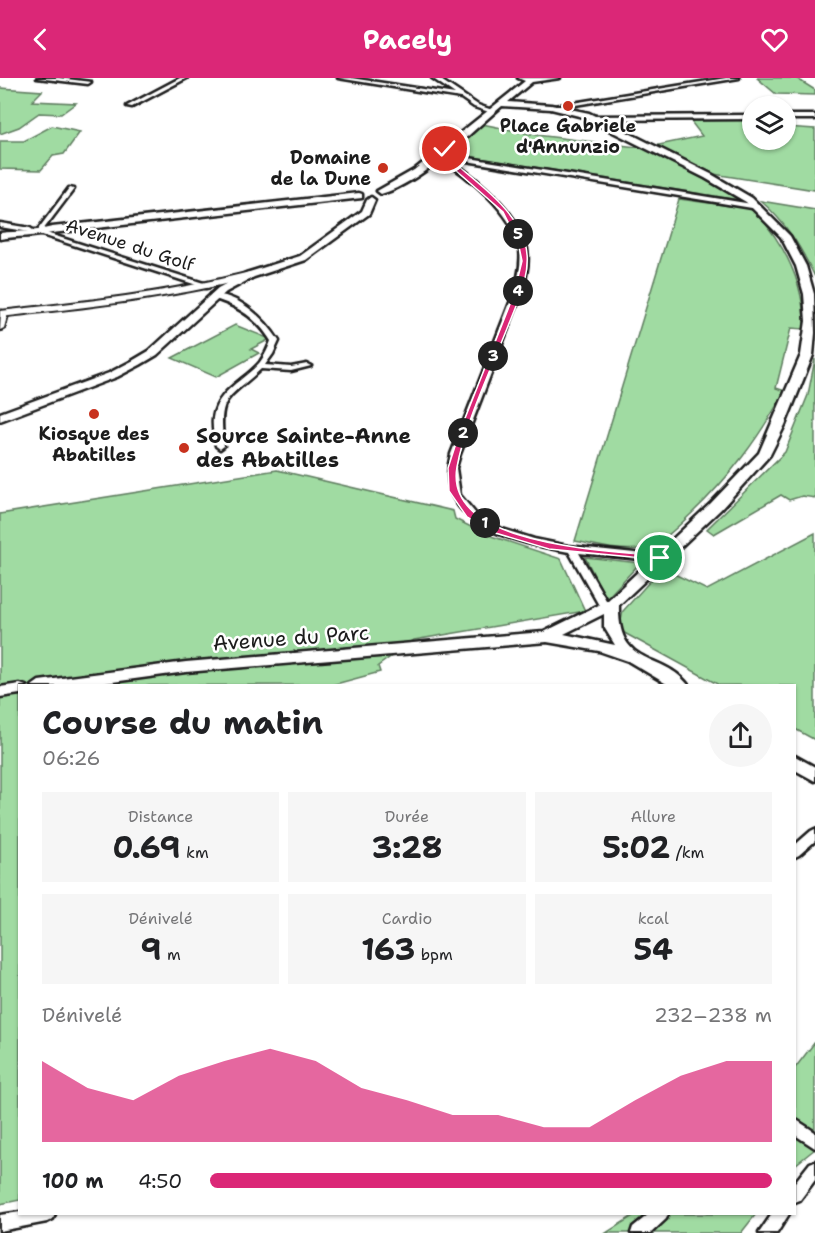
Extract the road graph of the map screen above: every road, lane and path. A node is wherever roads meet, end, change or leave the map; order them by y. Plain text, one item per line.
1 (40, 78) edge
2 (184, 78) edge
3 (341, 78) edge
4 (435, 78) edge
5 (556, 78) edge
6 (688, 78) edge
7 (736, 78) edge
8 (544, 79) edge
9 (525, 80) edge
10 (88, 82) dead end
11 (700, 84) junction
12 (463, 97) junction
13 (500, 104) junction
14 (130, 106) dead end
15 (551, 107) junction
16 (492, 111) junction
17 (742, 117) edge
18 (796, 117) edge
19 (815, 117) edge
20 (591, 118) junction
21 (438, 155) junction
22 (71, 189) dead end
23 (381, 191) junction
24 (359, 196) junction
25 (371, 200) junction
26 (758, 207) junction
27 (0, 225) edge
28 (42, 231) junction
29 (5, 233) edge
30 (215, 291) junction
31 (2, 313) edge
32 (0, 328) edge
33 (307, 366) dead end
34 (261, 367) junction
35 (0, 417) edge
36 (220, 446) dead end
37 (572, 549) junction
38 (660, 558) junction
39 (610, 614) junction
40 (586, 619) junction
41 (547, 637) junction
42 (598, 644) junction
43 (626, 652) junction
44 (54, 684) edge
45 (678, 684) edge
46 (18, 689) edge
47 (0, 692) edge
48 (796, 763) edge
49 (815, 775) edge
50 (815, 834) edge
51 (796, 851) edge
52 (796, 1127) edge
53 (815, 1141) edge
54 (815, 1168) edge
55 (796, 1194) edge
56 (42, 1215) edge
57 (659, 1215) edge
58 (780, 1215) edge
59 (0, 1223) edge
60 (639, 1233) edge
61 (767, 1233) edge

1 - 10 street
2 - 14 street
3 - 12 street
4 - 12 street
5 - 8 main road
6 - 11 street
7 - 11 street
8 - 9 main road
9 - 13 main road
11 - 15 street
12 - 16 street
13 - 15 main road
13 - 16 main road
15 - 20 main road
16 - 21 main road
17 - 20 street
18 - 19 street
20 - 26 main road
21 - 23 main road
21 - 26 street
21 - 37 street
22 - 28 street
23 - 24 main road
23 - 25 main road
24 - 25 main road
24 - 28 main road
25 - 30 main road
26 - 38 main road
27 - 29 street
28 - 29 main road
28 - 30 street, Avenue du Golf
30 - 31 street
30 - 34 street, Avenue du Golf
30 - 35 main road
31 - 32 street
33 - 34 street
34 - 36 street
37 - 38 street
37 - 39 street
38 - 39 main road
39 - 40 main road
39 - 43 main road
40 - 41 main road, Avenue du Parc
40 - 42 main road
41 - 42 main road, Avenue du Parc
41 - 44 main road, Avenue du Parc
42 - 43 main road, Avenue du Parc
43 - 45 main road
46 - 47 main road
48 - 49 main road
50 - 51 street
52 - 53 street
54 - 55 street
56 - 59 street
57 - 60 street
58 - 61 street

